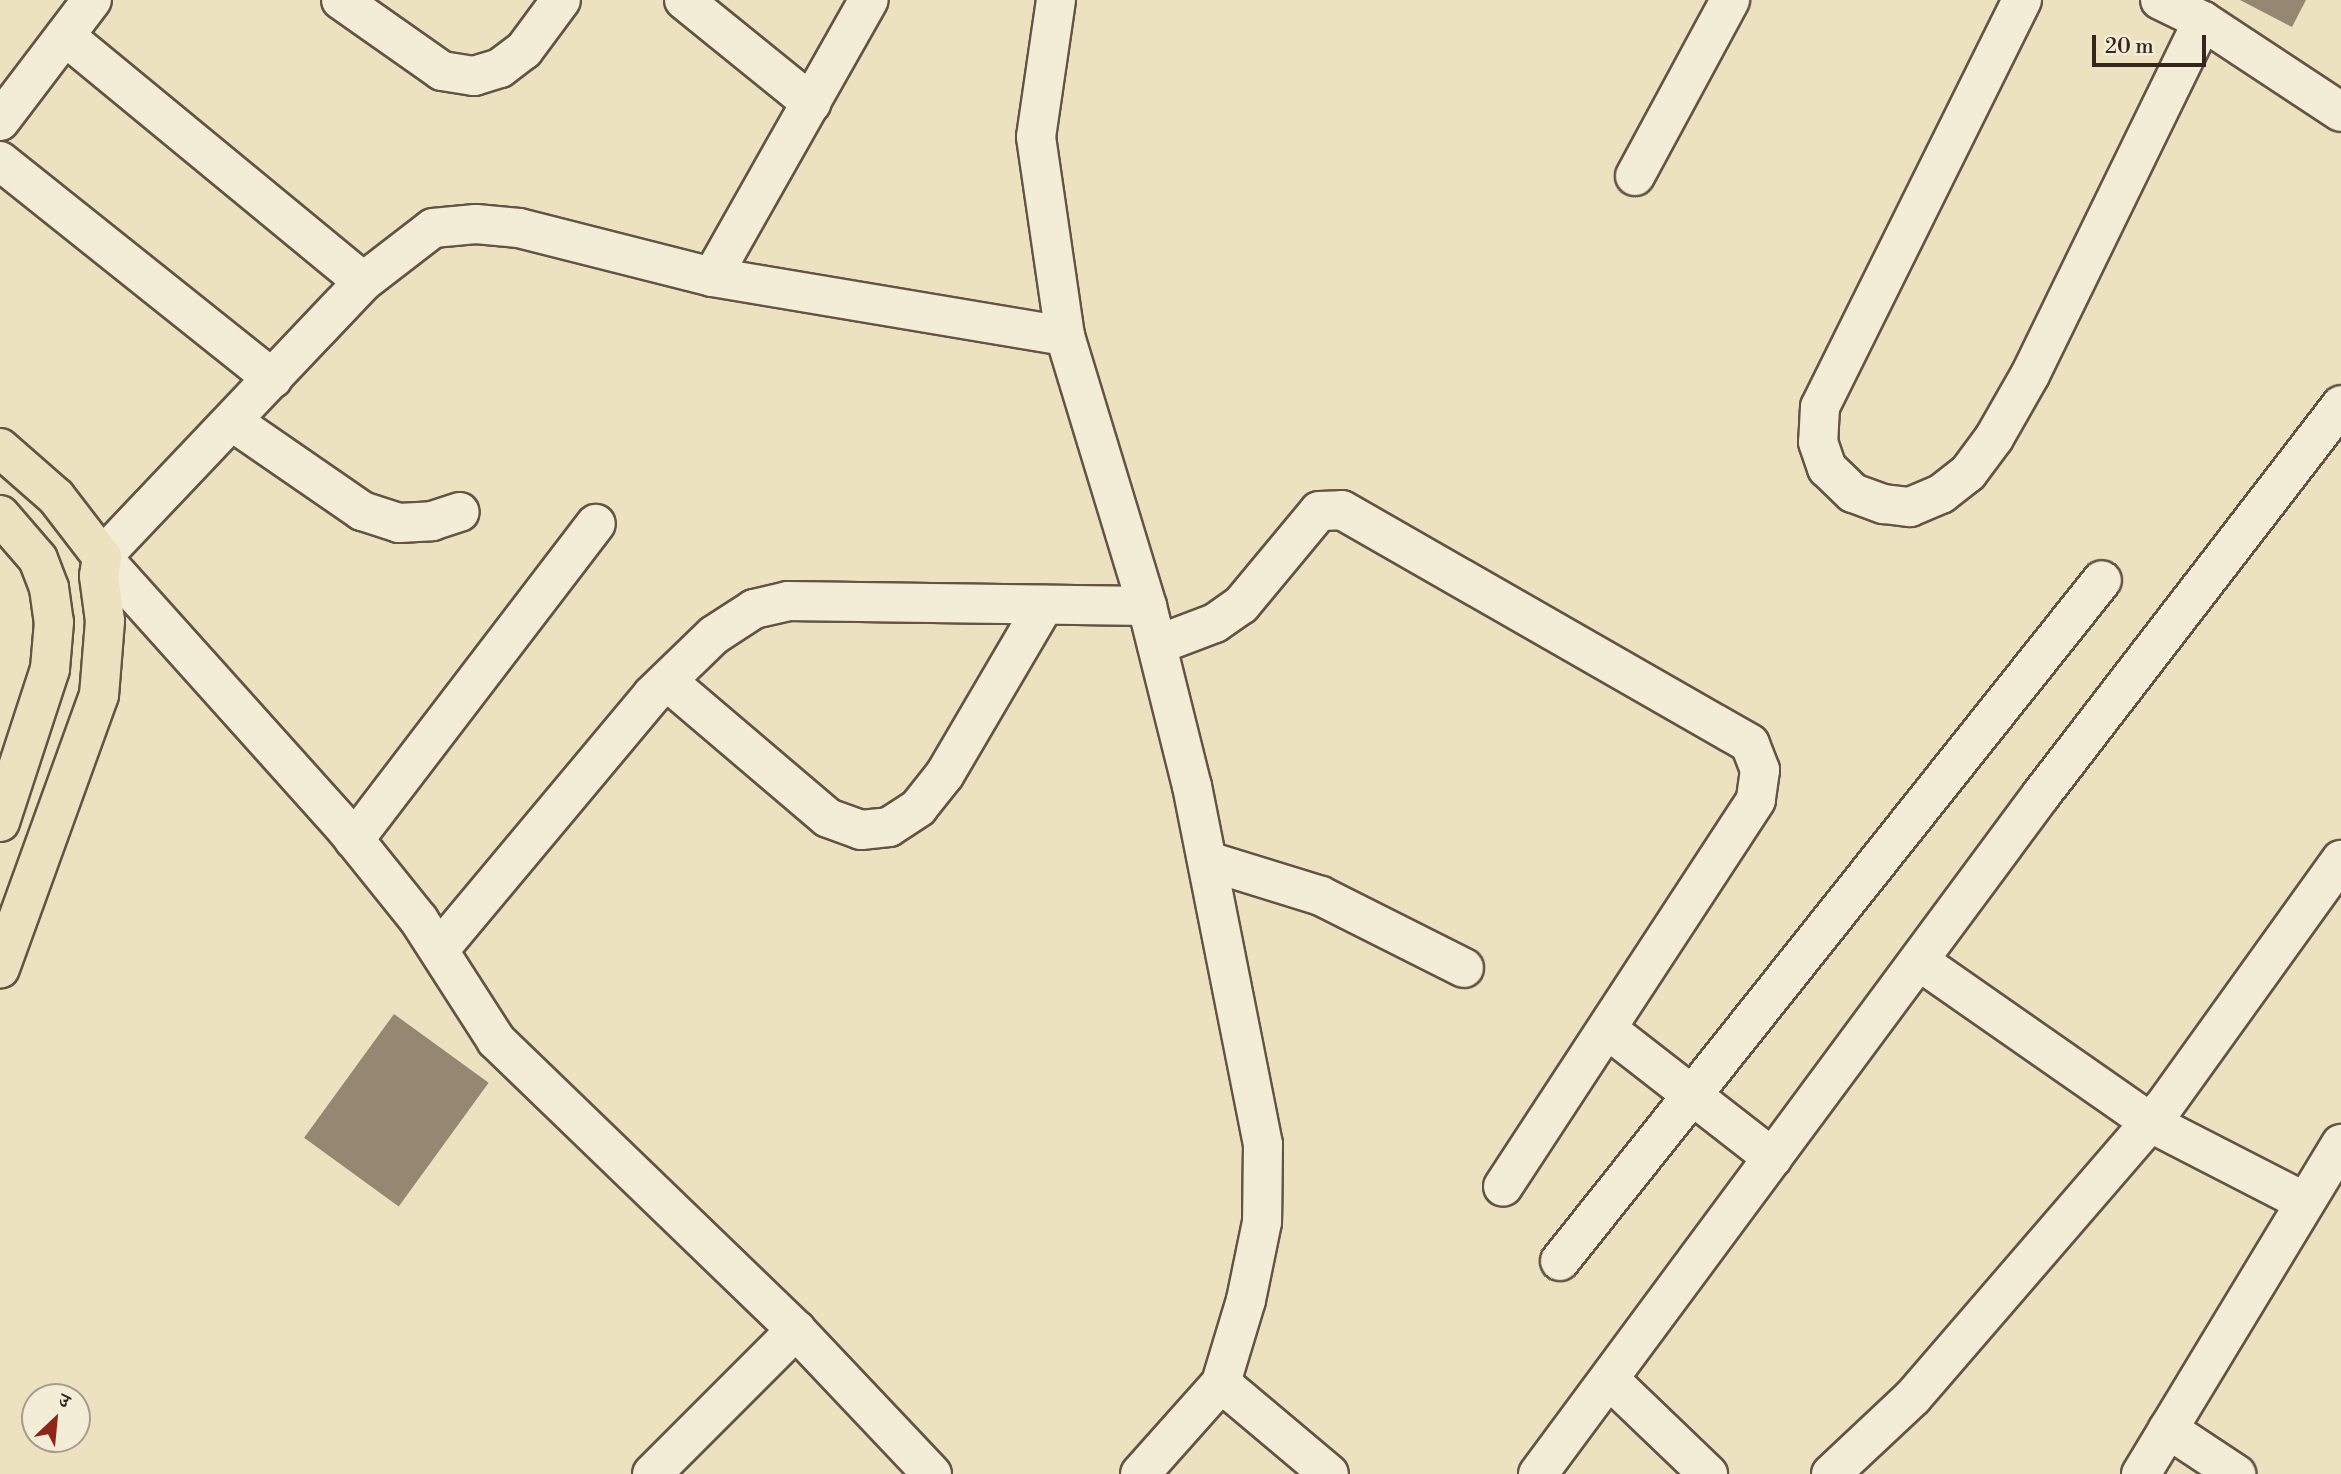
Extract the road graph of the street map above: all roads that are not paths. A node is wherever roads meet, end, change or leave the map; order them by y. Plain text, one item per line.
1 (93, 0) edge
2 (341, 0) edge
3 (561, 0) edge
4 (684, 0) edge
5 (869, 0) edge
6 (1056, 0) edge
7 (1730, 0) edge
8 (2022, 0) edge
9 (2160, 0) edge
10 (2203, 22) junction
11 (65, 36) junction
12 (811, 103) junction
13 (2341, 112) edge
14 (0, 121) edge
15 (0, 161) edge
16 (1635, 176) dead end
17 (712, 277) junction
18 (363, 282) junction
19 (1065, 336) junction
20 (274, 379) junction
21 (2341, 405) edge
22 (233, 422) junction
23 (0, 448) edge
24 (460, 512) dead end
25 (0, 515) edge
26 (596, 524) dead end
27 (102, 557) junction
28 (2102, 580) dead end
29 (1044, 605) junction
30 (1147, 606) junction
31 (1157, 645) junction
32 (667, 681) junction
33 (0, 822) edge
34 (354, 841) junction
35 (2341, 860) edge
36 (1208, 861) junction
37 (439, 950) junction
38 (1919, 961) junction
39 (1464, 968) dead end
40 (0, 969) edge
41 (1607, 1029) junction
42 (1692, 1095) junction
43 (2151, 1123) junction
44 (2341, 1144) edge
45 (1773, 1158) junction
46 (1503, 1186) dead end
47 (2305, 1202) junction
48 (1560, 1261) dead end
49 (796, 1329) junction
50 (1610, 1380) junction
51 (1221, 1383) junction
52 (2168, 1429) junction
53 (1846, 1469) edge
54 (652, 1474) edge
55 (932, 1474) edge
56 (1140, 1474) edge
57 (1329, 1474) edge
58 (1538, 1474) edge
59 (1708, 1474) edge
60 (2141, 1474) edge
61 (2236, 1474) edge

1 - 11 street
2 - 3 street
4 - 12 street
5 - 12 street
6 - 19 street
7 - 16 street
8 - 10 street
9 - 10 street
10 - 13 street
11 - 14 street
11 - 18 street
12 - 17 street
15 - 20 street
17 - 18 street
17 - 19 street
18 - 20 street
19 - 30 street
20 - 22 street
21 - 38 street
22 - 24 street
22 - 27 street
23 - 27 main road
25 - 33 main road
26 - 34 street
27 - 34 street
27 - 40 main road
28 - 42 street
29 - 30 street
29 - 32 street
29 - 32 street
30 - 31 street
31 - 36 street
31 - 41 street
32 - 37 street
34 - 37 street
35 - 43 street
36 - 39 street
36 - 51 street
37 - 49 street
38 - 43 street
38 - 45 street
41 - 42 street
41 - 46 street
42 - 45 street
42 - 48 street
43 - 47 street
43 - 53 street
44 - 47 street
45 - 50 street
47 - 52 street
49 - 54 street
49 - 55 street
50 - 58 street
50 - 59 street
51 - 56 street
51 - 57 street
52 - 60 street
52 - 61 street

